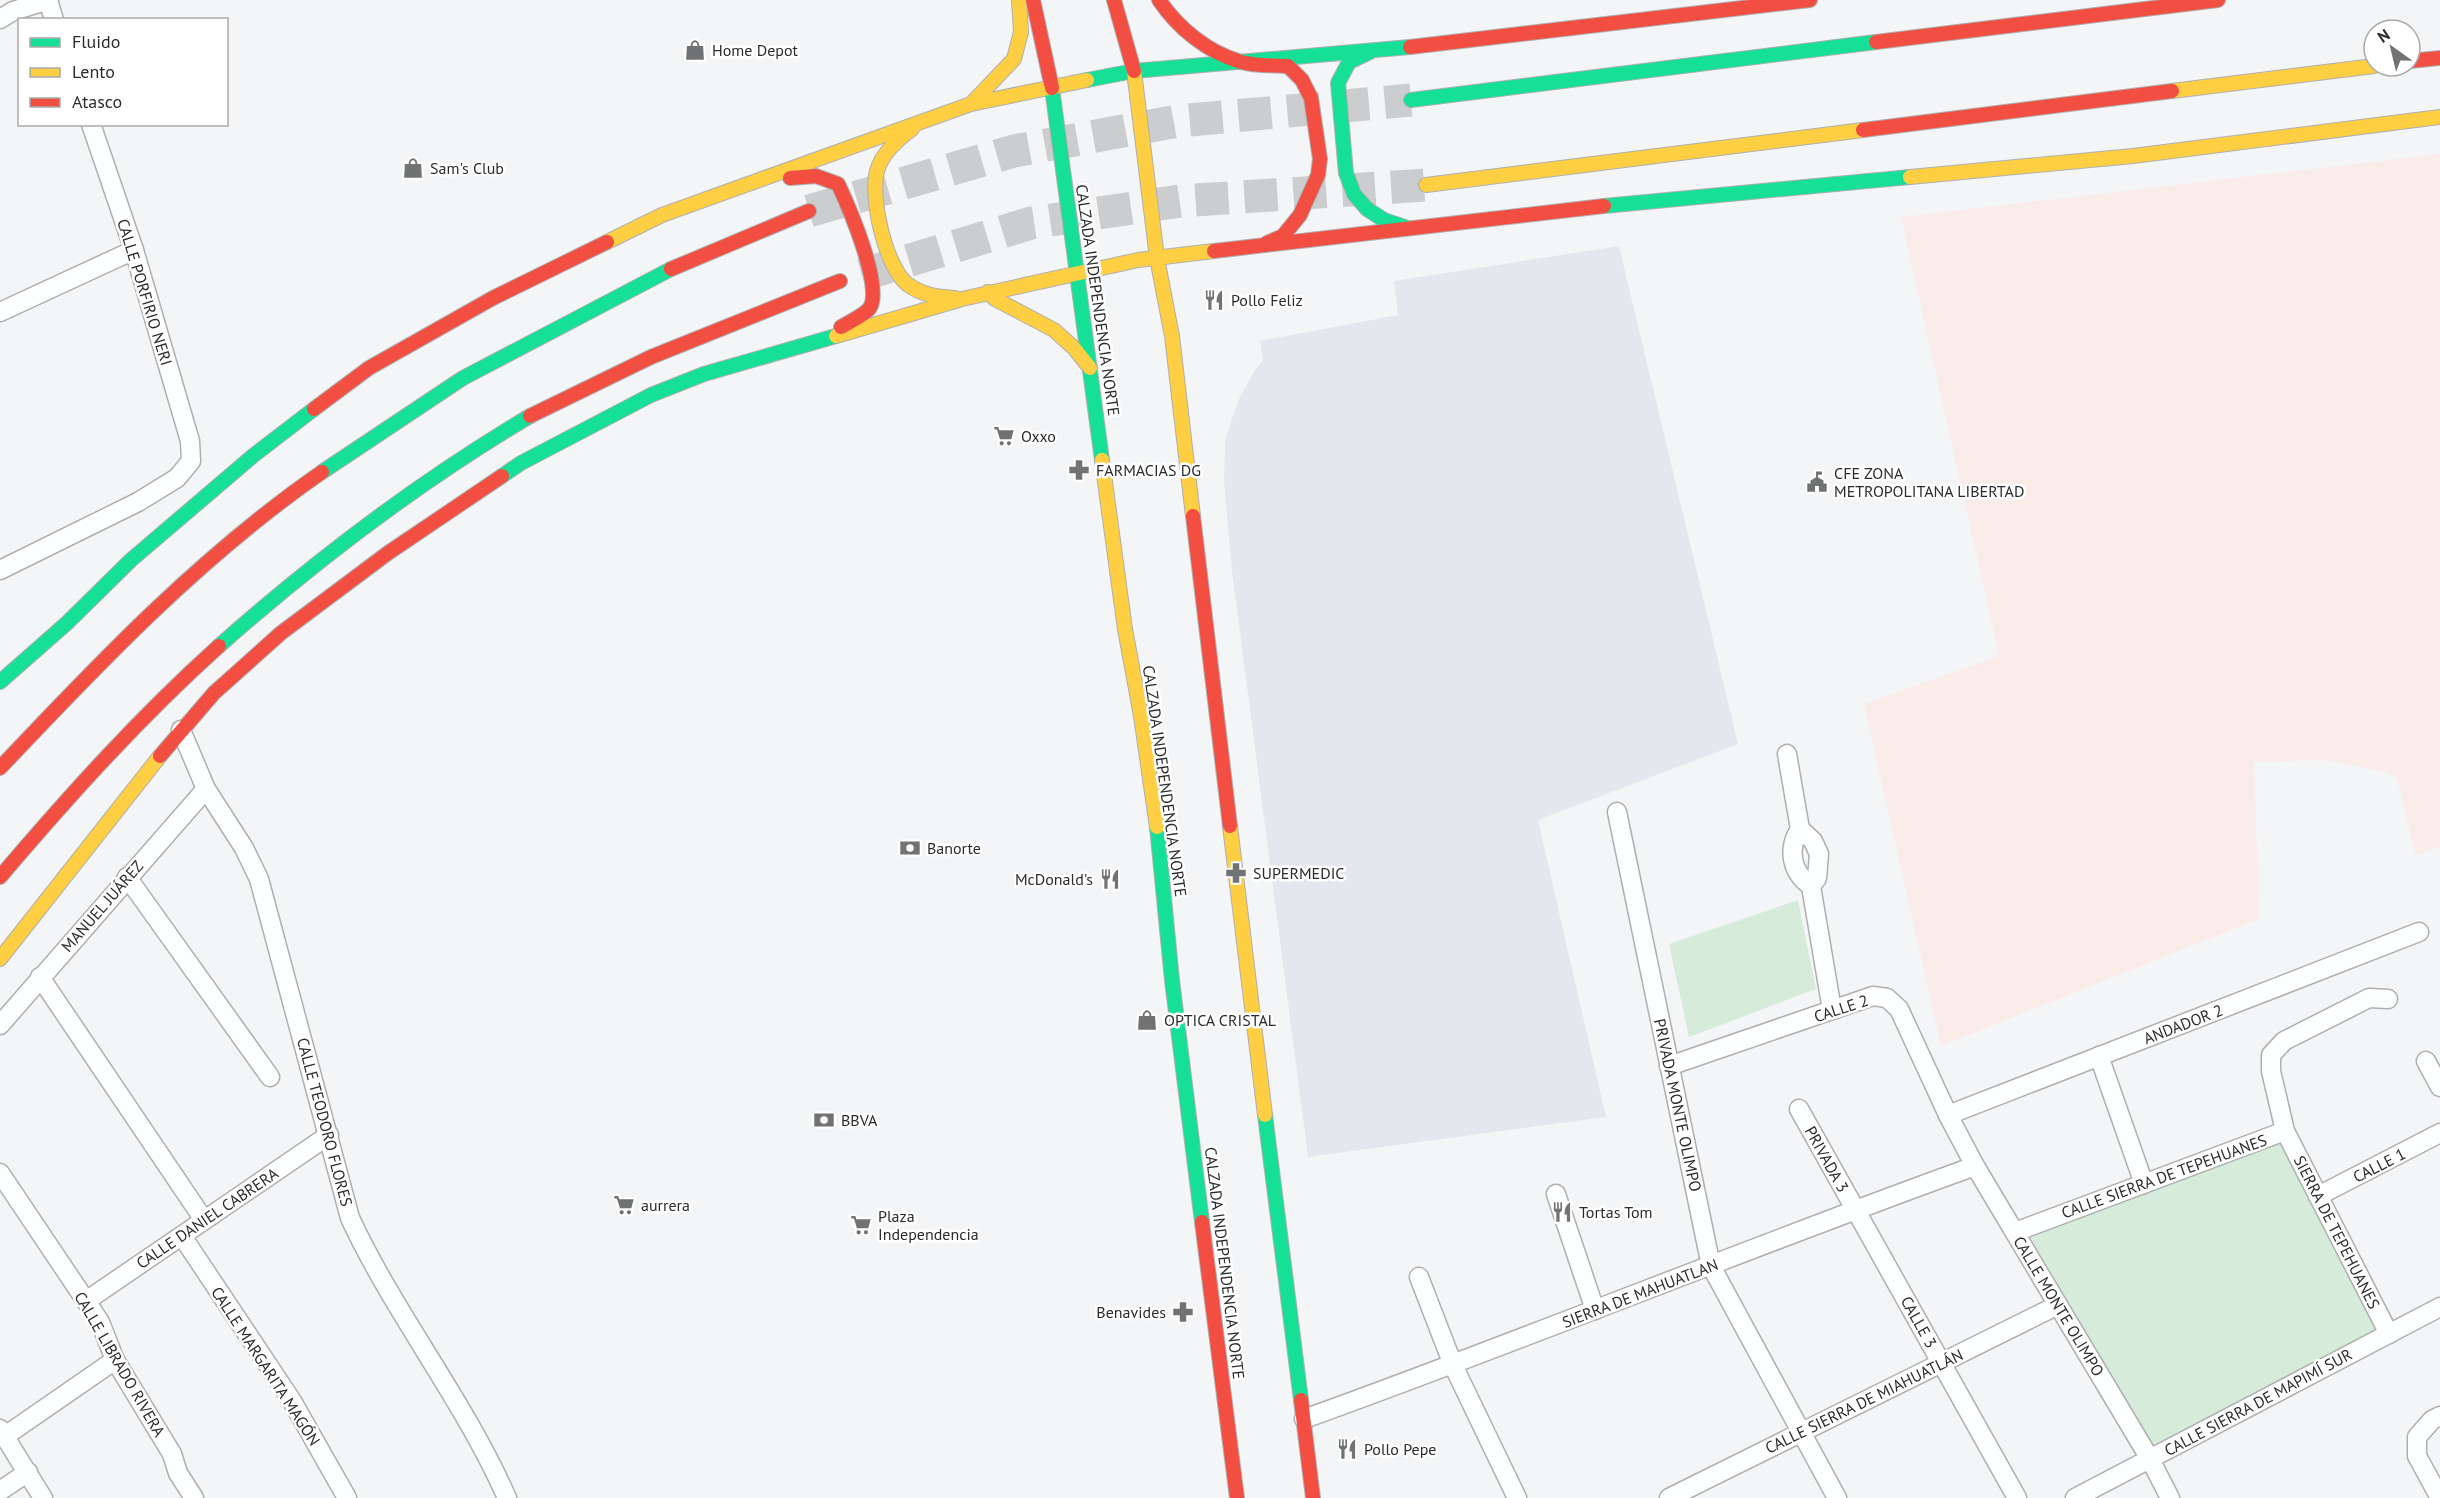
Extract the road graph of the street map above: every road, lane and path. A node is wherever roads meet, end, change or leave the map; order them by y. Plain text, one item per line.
1 (48, 0) edge
2 (1018, 0) edge
3 (1033, 0) edge
4 (1114, 0) edge
5 (1159, 0) edge
6 (1810, 0) edge
7 (2218, 0) edge
8 (12, 10) edge
9 (53, 18) edge
10 (1371, 52) junction
11 (2440, 58) edge
12 (2422, 60) edge
13 (1241, 62) junction
14 (2362, 68) edge
15 (1134, 71) junction
16 (1052, 88) junction
17 (1411, 99) tunnel mouth
18 (971, 105) junction
19 (2440, 117) edge
20 (924, 120) junction
21 (92, 126) edge
22 (758, 182) junction
23 (1426, 185) tunnel mouth
24 (809, 211) tunnel mouth
25 (1407, 228) junction
26 (1258, 247) junction
27 (134, 250) junction
28 (1157, 258) junction
29 (1078, 273) junction
30 (840, 281) dead end
31 (988, 292) junction
32 (962, 299) junction
33 (0, 312) edge
34 (804, 346) junction
35 (1090, 368) junction
36 (0, 570) edge
37 (0, 682) edge
38 (181, 730) junction
39 (1787, 754) dead end
40 (0, 768) edge
41 (206, 789) junction
42 (1617, 812) dead end
43 (1800, 829) junction
44 (0, 877) edge
45 (127, 877) junction
46 (1811, 886) junction
47 (2418, 932) dead end
48 (0, 958) edge
49 (40, 977) junction
50 (2388, 999) dead end
51 (1832, 1010) junction
52 (0, 1025) edge
53 (2099, 1056) junction
54 (2426, 1061) dead end
55 (1669, 1065) junction
56 (270, 1077) dead end
57 (2440, 1087) edge
58 (1799, 1109) dead end
59 (1948, 1115) junction
60 (2285, 1131) junction
61 (2440, 1133) edge
62 (329, 1135) junction
63 (1975, 1166) junction
64 (0, 1173) edge
65 (2144, 1184) junction
66 (1556, 1194) dead end
67 (2318, 1196) junction
68 (1855, 1209) junction
69 (204, 1220) junction
70 (2015, 1232) junction
71 (182, 1236) junction
72 (1711, 1266) junction
73 (1419, 1277) dead end
74 (86, 1301) junction
75 (2058, 1305) junction
76 (2440, 1307) edge
77 (1594, 1310) junction
78 (2389, 1334) junction
79 (115, 1360) junction
80 (1942, 1363) junction
81 (1453, 1365) junction
82 (2440, 1416) edge
83 (1304, 1419) junction
84 (2, 1432) edge
85 (1801, 1432) junction
86 (2150, 1459) junction
87 (28, 1472) junction
88 (0, 1491) edge
89 (43, 1498) edge
90 (194, 1498) edge
91 (347, 1498) edge
92 (507, 1498) edge
93 (1237, 1498) edge
94 (1313, 1498) edge
95 (1517, 1498) edge
96 (1669, 1498) edge
97 (1837, 1498) edge
98 (2017, 1498) edge
99 (2075, 1498) edge
100 (2170, 1498) edge
101 (2440, 1498) edge

1 - 8 street
1 - 9 street
2 - 18 main road
3 - 16 main road, CALZADA INDEPENDENCIA NORTE
4 - 15 main road
5 - 13 main road
6 - 10 main road
7 - 17 main road
10 - 13 main road
10 - 25 main road
11 - 12 main road
13 - 15 main road
13 - 26 main road
14 - 23 main road
15 - 16 main road
15 - 28 main road
16 - 18 main road
16 - 29 main road, CALZADA INDEPENDENCIA NORTE
18 - 20 main road
19 - 25 main road
20 - 22 main road
20 - 32 main road
21 - 27 street, CALLE PORFIRIO NERI
22 - 34 main road
22 - 37 main road
24 - 40 main road
25 - 26 main road
26 - 28 main road
27 - 33 street
27 - 36 street, CALLE PORFIRIO NERI
28 - 29 main road
28 - 83 main road
29 - 31 main road
29 - 35 main road, CALZADA INDEPENDENCIA NORTE
30 - 44 main road
31 - 32 main road
31 - 35 main road
32 - 34 main road
34 - 38 main road
35 - 93 main road, CALZADA INDEPENDENCIA NORTE
38 - 41 street, CALLE TEODORO FLORES
38 - 48 main road
39 - 43 street
41 - 45 street, MANUEL JUÁREZ
41 - 62 street, CALLE TEODORO FLORES
42 - 55 street, PRIVADA MONTE OLIMPO
43 - 46 street
43 - 46 street
45 - 49 street, MANUEL JUÁREZ
45 - 56 street
46 - 51 street
47 - 53 street, ANDADOR 2
49 - 52 street, MANUEL JUÁREZ
49 - 69 street
50 - 60 street, CALLE SIERRA DE TEPEHUANES
51 - 55 street, CALLE 2
51 - 59 street, CALLE 2
53 - 59 street, ANDADOR 2
53 - 65 street
54 - 57 street
55 - 72 street, PRIVADA MONTE OLIMPO
58 - 68 street, PRIVADA 3
59 - 63 street, CALLE MONTE OLIMPO
60 - 65 street, CALLE SIERRA DE TEPEHUANES
60 - 67 street, SIERRA DE TEPEHUANES
61 - 67 street, CALLE 1
62 - 69 street, CALLE DANIEL CABRERA
62 - 92 street, CALLE TEODORO FLORES
63 - 68 street, SIERRA DE MAHUATLAN
63 - 70 street, CALLE MONTE OLIMPO
64 - 74 street, CALLE LIBRADO RIVERA
65 - 70 street, CALLE SIERRA DE TEPEHUANES
66 - 77 street
67 - 78 street, SIERRA DE TEPEHUANES
68 - 72 street, SIERRA DE MAHUATLAN
68 - 80 street, CALLE 3
69 - 71 street, CALLE DANIEL CABRERA
70 - 75 street, CALLE MONTE OLIMPO
71 - 74 street, CALLE DANIEL CABRERA
71 - 91 street, CALLE MARGARITA MAGÓN
72 - 77 street, SIERRA DE MAHUATLAN
72 - 85 street
73 - 81 street
74 - 79 street, CALLE LIBRADO RIVERA
75 - 80 street, CALLE SIERRA DE MIAHUATLÁN
75 - 86 street, CALLE MONTE OLIMPO
76 - 78 street, CALLE SIERRA DE MAPIMÍ SUR
77 - 81 street, SIERRA DE MAHUATLAN
78 - 86 street, CALLE SIERRA DE MAPIMÍ SUR
79 - 84 street
79 - 90 street, CALLE LIBRADO RIVERA
80 - 85 street, CALLE SIERRA DE MIAHUATLÁN
80 - 98 street, CALLE 3
81 - 83 street, SIERRA DE MAHUATLAN
81 - 95 street
82 - 101 street
83 - 94 main road
84 - 87 street
85 - 96 street, CALLE SIERRA DE MIAHUATLÁN
85 - 97 street
86 - 99 street, CALLE SIERRA DE MAPIMÍ SUR
86 - 100 street, CALLE MONTE OLIMPO
87 - 88 street
87 - 89 street

